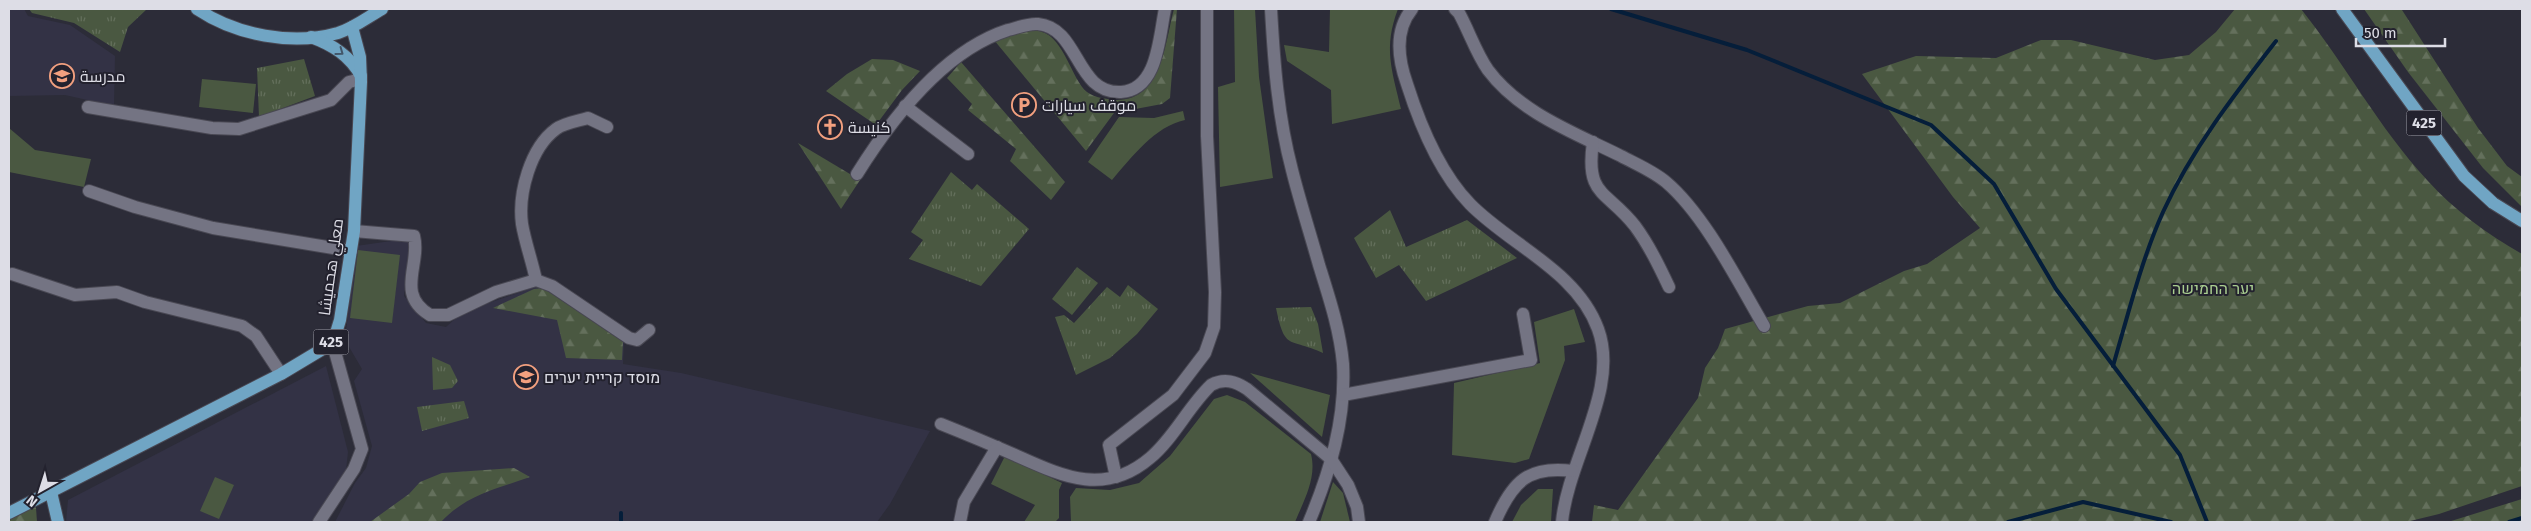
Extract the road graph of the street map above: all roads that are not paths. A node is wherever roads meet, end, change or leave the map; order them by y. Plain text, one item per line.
1 (197, 9) edge
2 (382, 9) edge
3 (1165, 9) edge
4 (1207, 9) edge
5 (1270, 9) edge
6 (1412, 9) edge
7 (1455, 9) edge
8 (2342, 9) edge
9 (352, 27) junction
10 (311, 37) junction
11 (361, 78) junction
12 (905, 106) junction
13 (88, 107) dead end
14 (607, 127) dead end
15 (1593, 142) junction
16 (968, 154) dead end
17 (857, 174) dead end
18 (89, 191) dead end
19 (2522, 222) edge
20 (354, 231) junction
21 (351, 251) junction
22 (12, 274) dead end
23 (536, 280) junction
24 (1669, 287) dead end
25 (1523, 314) dead end
26 (1764, 326) dead end
27 (649, 330) dead end
28 (332, 341) junction
29 (281, 374) junction
30 (1343, 396) junction
31 (941, 424) dead end
32 (997, 447) junction
33 (1331, 459) junction
34 (1573, 471) junction
35 (1116, 477) junction
36 (51, 492) junction
37 (9, 514) edge
38 (58, 522) edge
39 (319, 522) edge
40 (960, 522) edge
41 (1309, 522) edge
42 (1359, 522) edge
43 (1496, 522) edge
44 (1562, 522) edge

1 - 10 main road
2 - 9 main road
3 - 12 street
4 - 35 street
5 - 30 street
6 - 34 street
7 - 15 street
8 - 19 main road, 425
9 - 10 main road
9 - 11 main road, معلي هحميشا / 425
10 -> 11 main road
11 - 13 street
11 - 20 main road, معلي هحميشا / 425
12 - 16 street
12 - 17 street
14 - 23 street
15 - 24 street
15 - 26 street
18 - 21 street
20 - 21 main road, معلي هحميشا / 425
20 - 23 street
21 - 28 main road, معلي هحميشا / 425
22 - 29 street
23 - 27 street
25 - 30 street
28 - 29 main road, 425
28 - 39 street
29 - 36 main road, 425
30 - 33 street
31 - 32 street
32 - 35 street
32 - 40 street
33 - 35 street
33 - 41 street
33 - 42 street
34 - 43 street
34 - 44 street
36 - 37 main road, 425
36 - 38 main road

